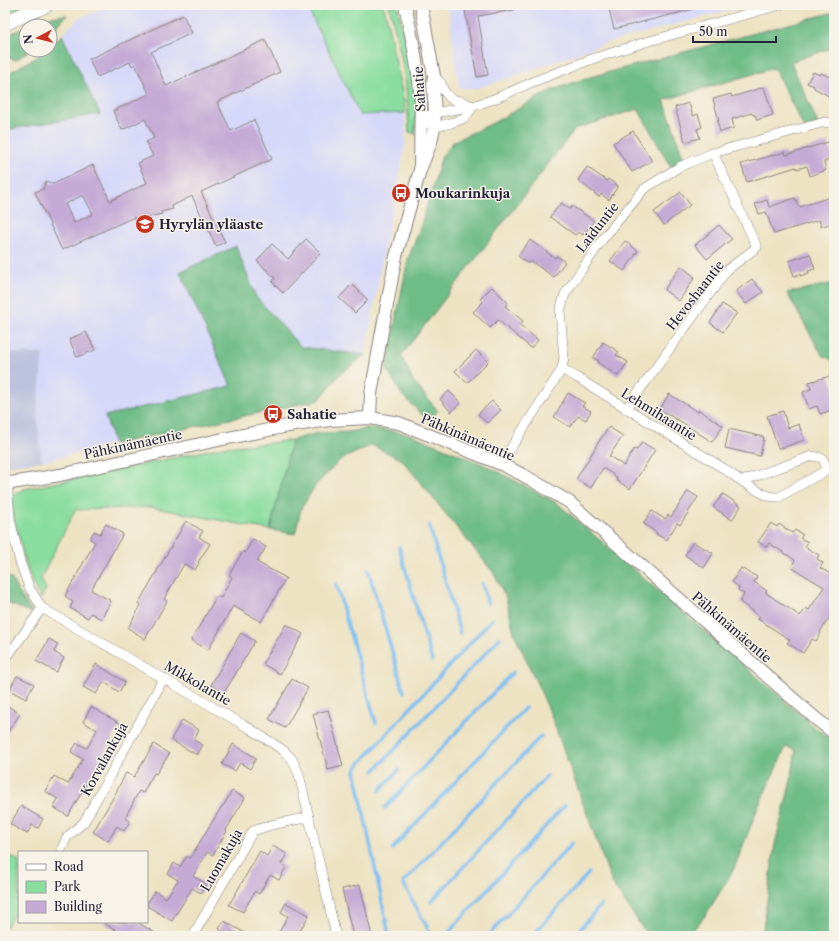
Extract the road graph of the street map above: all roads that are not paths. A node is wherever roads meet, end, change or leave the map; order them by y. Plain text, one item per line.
1 (46, 5) edge
2 (405, 5) edge
3 (421, 5) edge
4 (780, 5) edge
5 (5, 23) edge
6 (434, 76) junction
7 (473, 106) junction
8 (435, 113) junction
9 (421, 119) junction
10 (834, 124) edge
11 (434, 127) junction
12 (713, 154) junction
13 (420, 170) junction
14 (562, 369) junction
15 (626, 409) junction
16 (370, 418) junction
17 (501, 464) junction
18 (742, 481) junction
19 (6, 484) edge
20 (42, 608) junction
21 (5, 660) edge
22 (163, 678) junction
23 (834, 733) edge
24 (309, 817) junction
25 (62, 848) dead end
26 (195, 932) dead end
27 (336, 936) edge

1 - 5 main road
2 - 9 street, Sahatie
3 - 6 street, Sahatie
4 - 7 street
6 - 7 street
6 - 8 street, Sahatie
7 - 8 street
7 - 11 street
8 - 9 street
8 - 11 street, Sahatie
9 - 11 street
9 - 13 street, Sahatie
10 - 12 street, Laiduntie
11 - 13 street, Sahatie
12 - 14 street, Laiduntie
12 - 15 street, Hevoshaantie
13 - 16 street, Sahatie
14 - 15 street, Lehmihaantie
14 - 17 street, Laiduntie
15 - 18 street, Lehmihaantie
16 - 17 street, Pähkinämäentie
16 - 19 street, Pähkinämäentie
17 - 23 street, Pähkinämäentie
18 - 18 street, Lehmihaantie
19 - 20 street, Mikkolantie
20 - 21 street
20 - 22 street, Mikkolantie
22 - 24 street, Mikkolantie
22 - 25 street, Korvalankuja
24 - 26 street, Luomakuja
24 - 27 street, Mikkolantie

